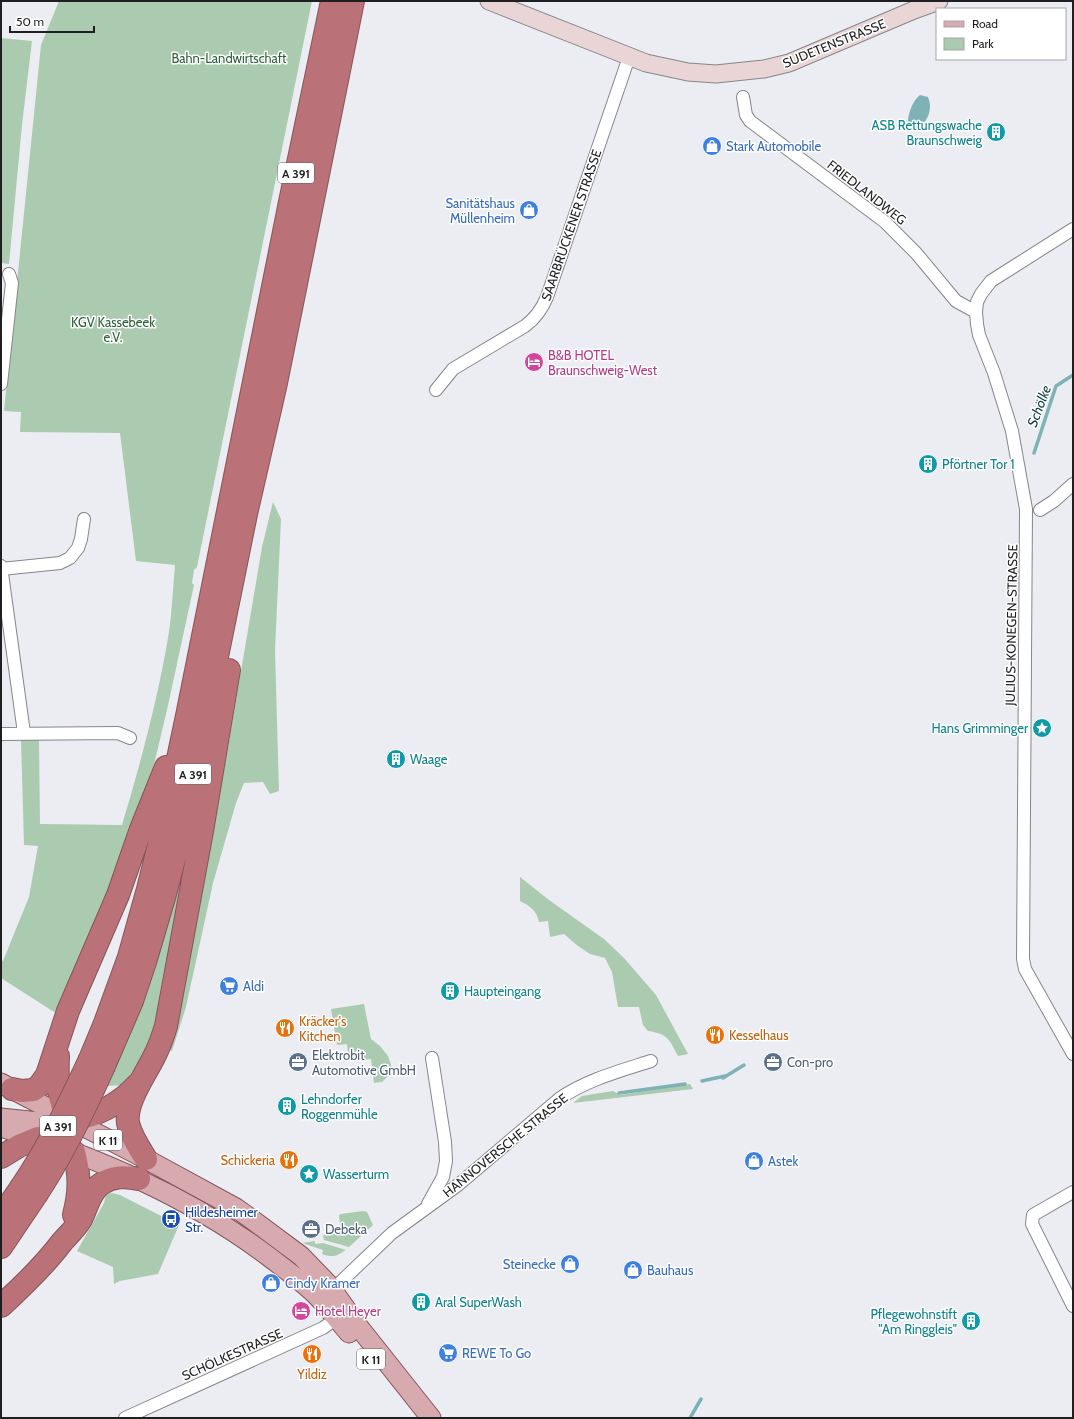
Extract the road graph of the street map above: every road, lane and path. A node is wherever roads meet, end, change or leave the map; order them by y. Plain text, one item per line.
1 (332, 1) edge
2 (353, 1) edge
3 (365, 1) edge
4 (489, 1) edge
5 (939, 1) edge
6 (912, 6) edge
7 (629, 57) junction
8 (743, 97) dead end
9 (314, 194) junction
10 (1073, 229) edge
11 (9, 274) dead end
12 (976, 312) junction
13 (1, 384) edge
14 (436, 390) dead end
15 (256, 475) junction
16 (1073, 484) edge
17 (1040, 510) dead end
18 (84, 519) dead end
19 (1, 566) edge
20 (1, 569) edge
21 (188, 711) junction
22 (24, 733) junction
23 (1, 734) edge
24 (130, 738) dead end
25 (60, 1038) junction
26 (1073, 1054) edge
27 (432, 1058) dead end
28 (651, 1061) dead end
29 (97, 1063) junction
30 (143, 1079) junction
31 (12, 1089) edge
32 (1, 1118) edge
33 (1, 1127) edge
34 (64, 1135) junction
35 (1, 1157) edge
36 (146, 1159) junction
37 (133, 1176) junction
38 (28, 1192) junction
39 (1073, 1192) edge
40 (427, 1206) junction
41 (1, 1217) edge
42 (62, 1243) junction
43 (1, 1247) edge
44 (327, 1296) junction
45 (1, 1306) edge
46 (1073, 1306) edge
47 (342, 1314) junction
48 (140, 1415) edge
49 (125, 1418) edge
50 (418, 1418) edge
51 (431, 1418) edge

1 - 21 highway, A 391
2 - 9 highway, A 391
3 - 9 highway
4 - 7 street
5 - 6 street, SUDETENSTRASSE
6 - 7 street, SUDETENSTRASSE
7 - 14 street, SAARBRÜCKENER STRASSE
8 - 12 street, FRIEDLANDWEG
9 - 15 highway, A 391
10 - 12 street
11 - 13 street
12 - 26 street, JULIUS-KONEGEN-STRASSE
15 - 29 highway, A 391
15 - 30 highway
16 - 17 street
18 - 20 street
19 - 20 street
20 - 22 street
21 - 25 highway
21 - 29 highway, A 391
22 - 23 street
22 - 24 street
25 - 31 highway
25 - 34 highway
27 - 40 street, HANNOVERSCHE STRASSE
28 - 40 street, HANNOVERSCHE STRASSE
29 - 38 highway, A 391, bridge
30 - 34 highway
30 - 36 highway
31 - 34 main road, K 11
32 - 34 main road
33 - 34 main road, K 11
34 - 35 highway
34 - 36 main road
34 - 37 main road, K 11
34 - 42 highway
36 - 44 main road, K 11
37 - 42 highway
37 - 44 main road, K 11
38 - 41 highway, A 391
38 - 43 highway, A 391
39 - 46 street
40 - 44 street, HANNOVERSCHE STRASSE
42 - 45 highway
44 - 47 main road, K 11
47 - 48 street, SCHÖLKESTRASSE
47 - 50 main road, K 11
47 - 51 main road, K 11
48 - 49 street, SCHÖLKESTRASSE

